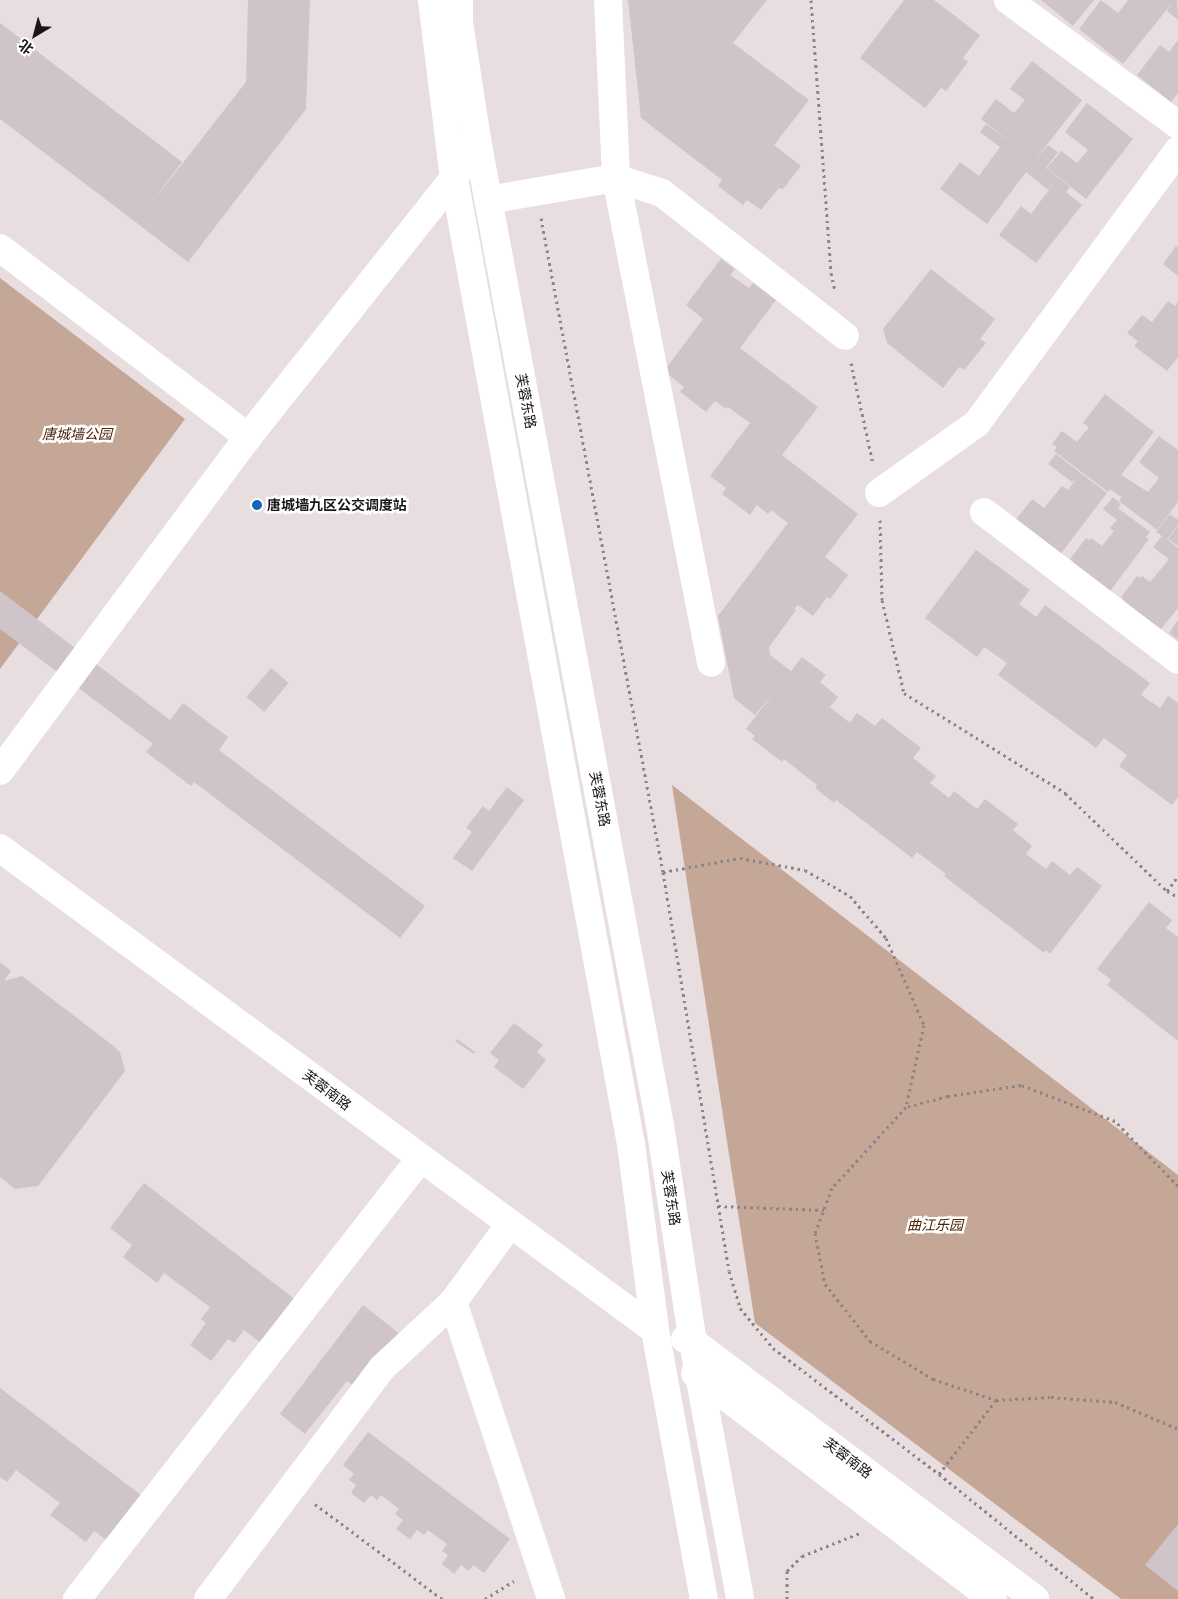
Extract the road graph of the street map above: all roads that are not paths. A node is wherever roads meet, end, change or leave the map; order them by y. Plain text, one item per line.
1 (432, 0) edge
2 (458, 0) edge
3 (608, 0) edge
4 (1008, 0) edge
5 (1178, 125) edge
6 (477, 139) junction
7 (1178, 150) edge
8 (454, 178) junction
9 (616, 178) junction
10 (488, 200) junction
11 (0, 248) edge
12 (845, 336) dead end
13 (248, 437) junction
14 (879, 493) dead end
15 (984, 512) dead end
16 (1178, 660) edge
17 (711, 663) dead end
18 (0, 771) edge
19 (0, 848) edge
20 (420, 1159) junction
21 (510, 1224) junction
22 (454, 1302) junction
23 (655, 1330) junction
24 (693, 1342) junction
25 (701, 1378) junction
26 (77, 1599) edge
27 (208, 1599) edge
28 (551, 1599) edge
29 (704, 1599) edge
30 (740, 1599) edge
31 (993, 1599) edge
32 (1035, 1599) edge

1 - 8 main road
2 - 6 main road, 芙蓉东路
3 - 9 main road
4 - 5 main road
6 - 8 main road
6 - 10 main road, 芙蓉东路
7 - 14 main road
8 - 13 main road
8 - 23 main road
9 - 10 main road
9 - 12 main road
9 - 17 main road
10 - 24 main road, 芙蓉东路
11 - 13 main road
13 - 18 main road
15 - 16 main road
19 - 20 main road, 芙蓉南路
20 - 21 main road, 芙蓉南路
20 - 26 main road
21 - 22 main road
21 - 23 main road, 芙蓉南路
22 - 27 main road
22 - 28 main road
23 - 24 main road, 芙蓉南路
23 - 25 main road, 芙蓉南路
23 - 29 main road
24 - 25 main road, 芙蓉东路
24 - 32 main road, 芙蓉南路
25 - 30 main road, 芙蓉东路
25 - 31 main road, 芙蓉南路

